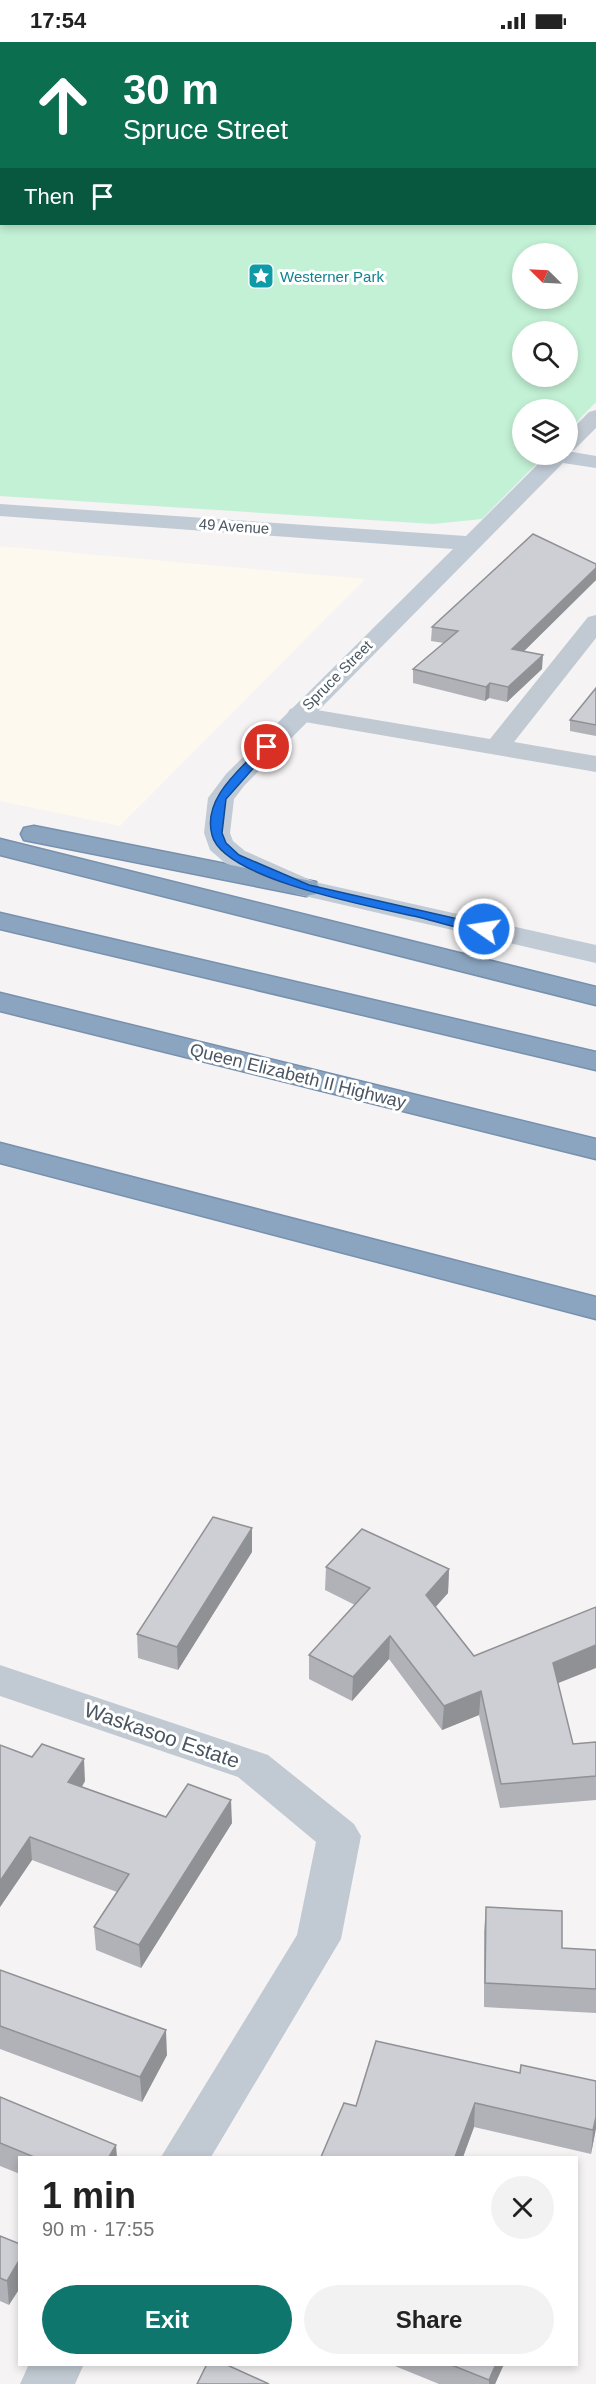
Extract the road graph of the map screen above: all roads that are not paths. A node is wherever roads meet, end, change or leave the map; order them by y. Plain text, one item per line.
1 (596, 416) edge
2 (578, 435) edge
3 (578, 457) edge
4 (596, 462) edge
5 (548, 465) edge
6 (0, 510) edge
7 (469, 543) junction
8 (596, 622) edge
9 (299, 714) junction
10 (497, 747) junction
11 (596, 764) edge
12 (0, 827) edge
13 (0, 847) edge
14 (306, 888) junction
15 (0, 921) edge
16 (596, 954) edge
17 (596, 996) edge
18 (0, 1002) edge
19 (596, 1061) edge
20 (596, 1149) edge
21 (0, 1153) edge
22 (596, 1308) edge
23 (0, 1680) edge
24 (186, 2156) edge
25 (57, 2366) edge
26 (46, 2384) edge

1 - 2 street, Spruce Street
3 - 4 street
5 - 7 street, Spruce Street
6 - 7 street, 49 Avenue
7 - 9 street, Spruce Street
8 - 10 street
9 - 10 street
9 - 14 street, Spruce Street
10 - 11 street
12 - 14 highway
13 - 17 highway
14 - 16 street, Spruce Street
15 - 19 highway
18 - 20 highway, Queen Elizabeth II Highway
21 - 22 highway
23 - 24 street, Waskasoo Estate
25 - 26 street

